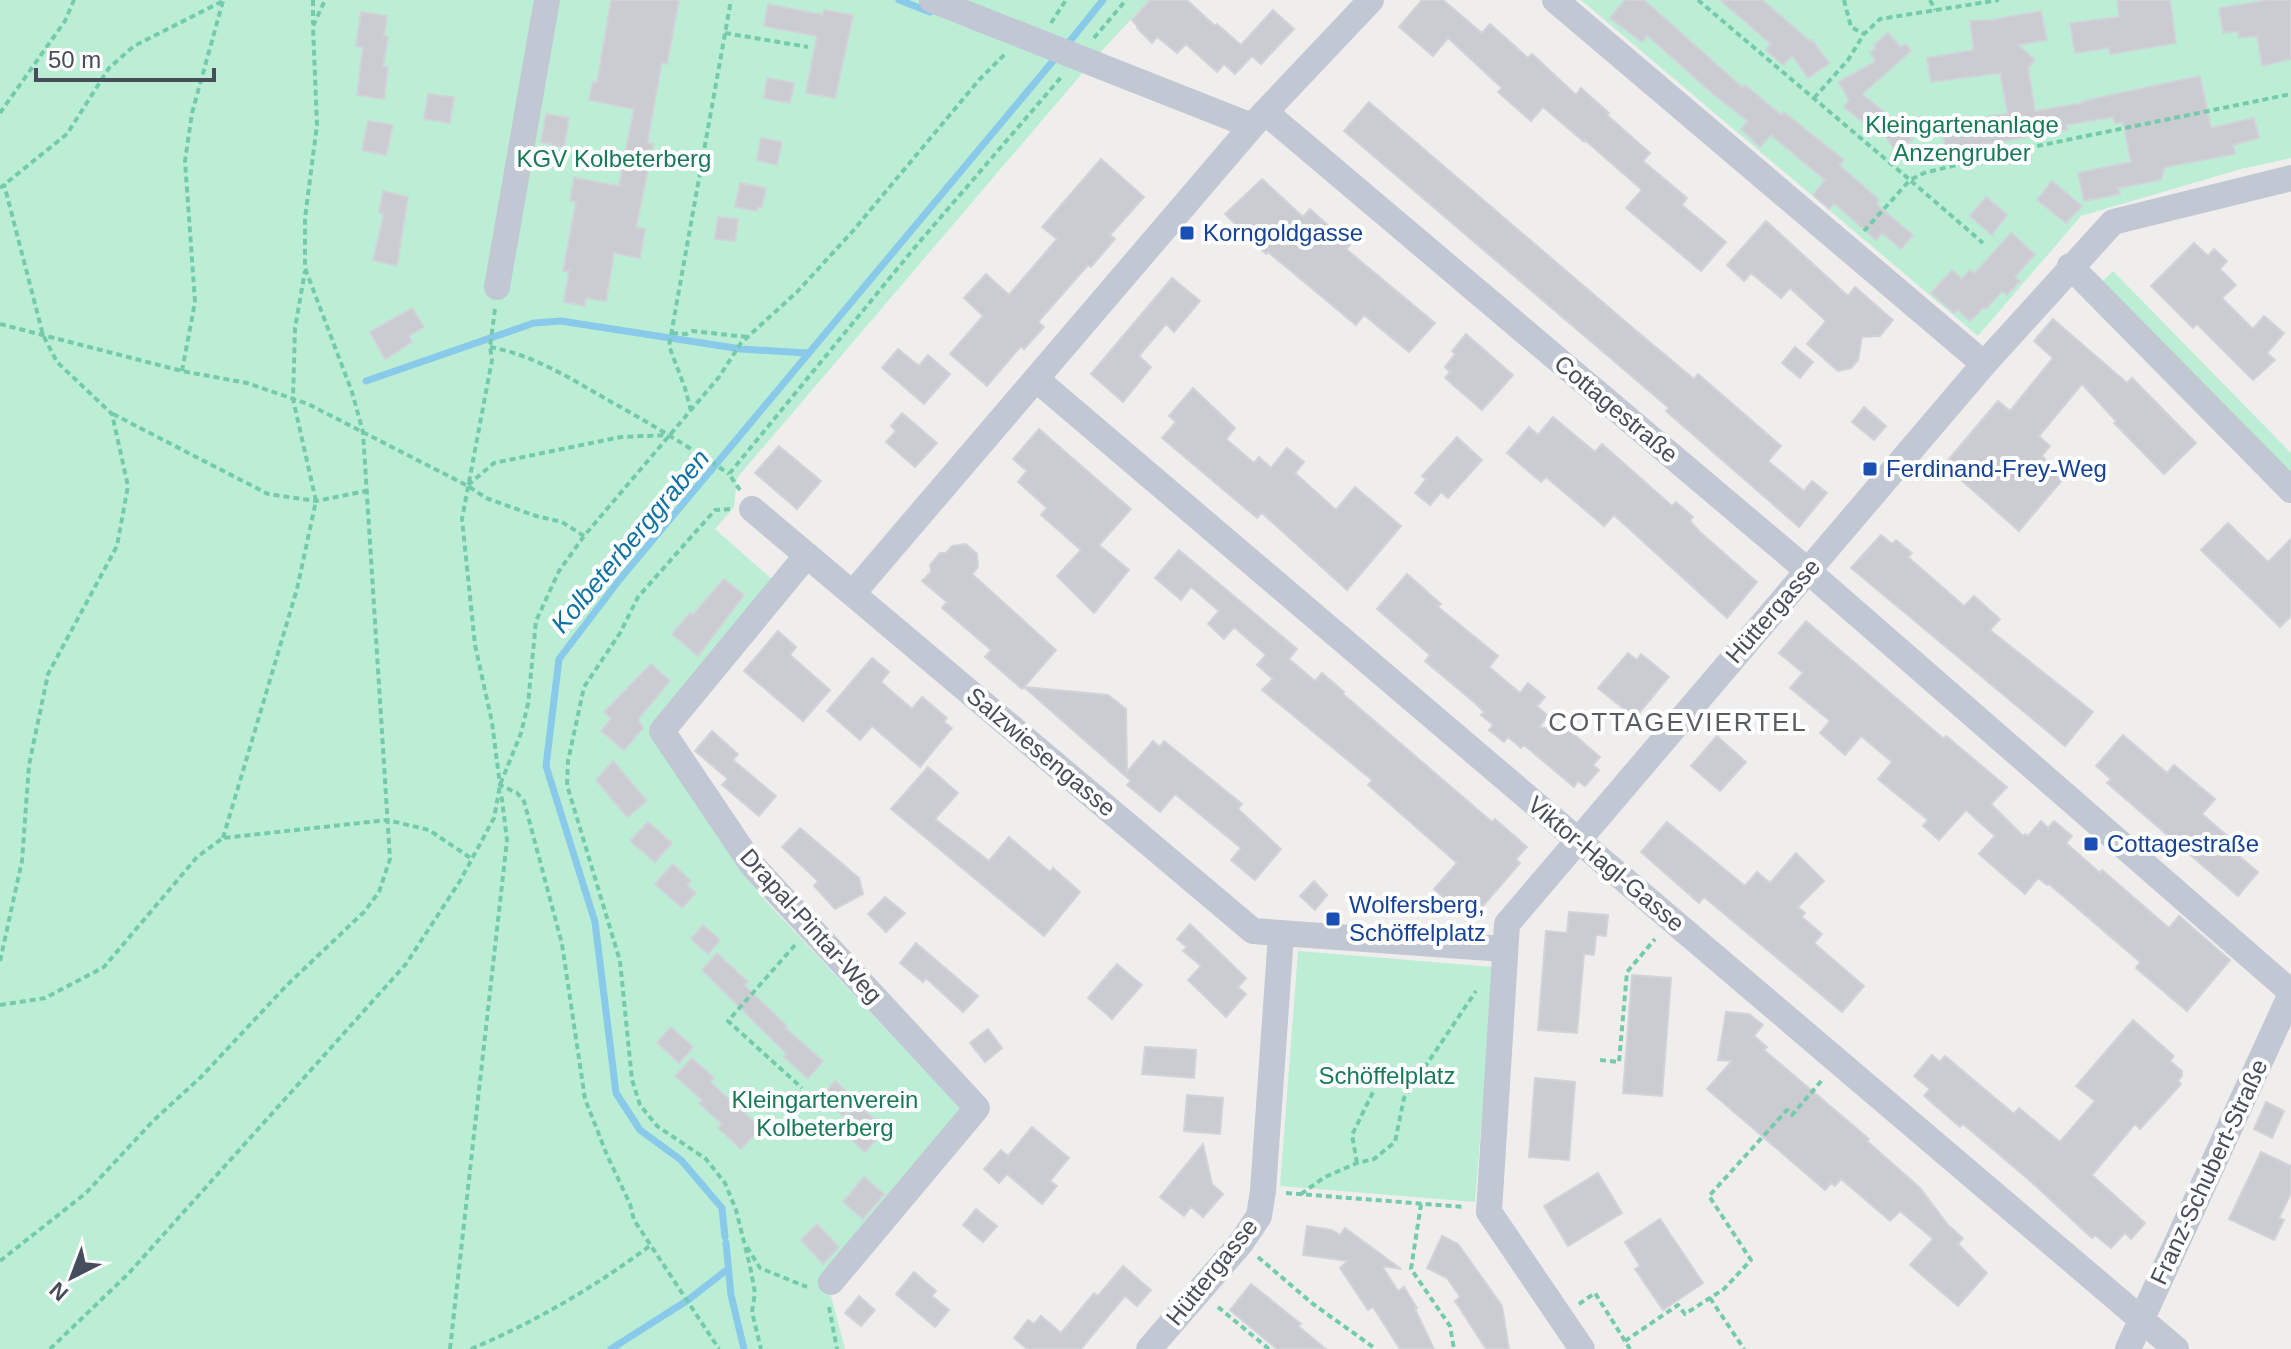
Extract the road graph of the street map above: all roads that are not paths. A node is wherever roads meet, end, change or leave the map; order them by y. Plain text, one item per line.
1 (547, 0) edge
2 (932, 0) edge
3 (1371, 0) edge
4 (1555, 0) edge
5 (1258, 119) junction
6 (2291, 178) edge
7 (2070, 266) junction
8 (497, 287) dead end
9 (1984, 364) junction
10 (1036, 379) junction
11 (2291, 490) edge
12 (752, 509) road end
13 (807, 555) junction
14 (1808, 571) junction
15 (853, 593) junction
16 (1577, 840) junction
17 (1281, 935) junction
18 (1504, 949) junction
19 (2291, 993) edge
20 (831, 1282) road end
21 (2142, 1320) junction
22 (1149, 1349) edge
23 (1582, 1349) edge
24 (2128, 1349) edge
25 (2176, 1349) edge

1 - 8 street
2 - 5 street, Cottagestraße
3 - 5 street
4 - 9 street
5 - 10 street
5 - 14 street, Cottagestraße
6 - 7 street, Hüttergasse
7 - 9 street, Hüttergasse
7 - 11 street
9 - 14 street, Hüttergasse
10 - 15 street
10 - 16 street, Viktor-Hagl-Gasse
12 - 13 street, Salzwiesengasse
13 - 15 street, Salzwiesengasse
13 - 20 street, Drapal-Pintar-Weg
14 - 16 street, Hüttergasse
14 - 19 street, Cottagestraße
15 - 17 street, Salzwiesengasse
16 - 18 street, Hüttergasse
16 - 21 street, Viktor-Hagl-Gasse
17 - 18 street, Salzwiesengasse
17 - 22 street, Hüttergasse
18 - 23 street, Hüttergasse
19 - 21 street, Franz-Schubert-Straße
21 - 24 street, Franz-Schubert-Straße
21 - 25 street, Viktor-Hagl-Gasse

